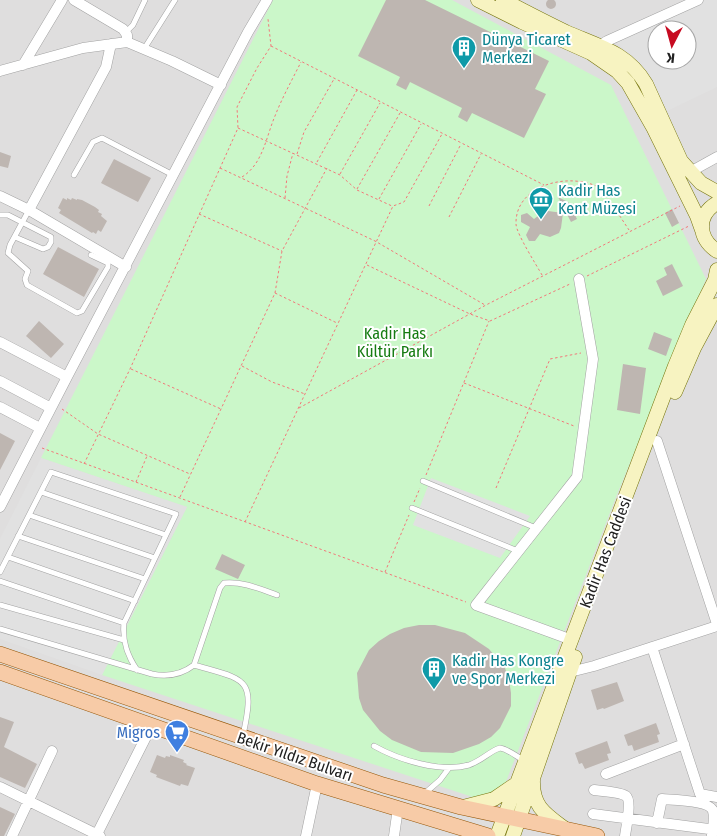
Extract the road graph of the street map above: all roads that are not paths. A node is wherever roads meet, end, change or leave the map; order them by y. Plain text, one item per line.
1 (62, 0) edge
2 (74, 0) edge
3 (145, 0) edge
4 (174, 0) edge
5 (267, 0) edge
6 (478, 0) edge
7 (503, 0) edge
8 (698, 0) edge
9 (126, 37) junction
10 (111, 44) junction
11 (601, 46) junction
12 (144, 49) junction
13 (23, 65) junction
14 (0, 71) edge
15 (221, 85) junction
16 (717, 157) edge
17 (690, 172) junction
18 (74, 175) dead end
19 (173, 176) junction
20 (717, 192) edge
21 (0, 196) edge
22 (717, 203) edge
23 (29, 210) junction
24 (0, 215) edge
25 (22, 223) junction
26 (702, 230) junction
27 (15, 237) junction
28 (713, 248) edge
29 (91, 255) dead end
30 (717, 261) edge
31 (126, 267) junction
32 (717, 270) edge
33 (579, 279) dead end
34 (717, 305) edge
35 (3, 343) edge
36 (0, 354) edge
37 (67, 377) junction
38 (0, 381) edge
39 (52, 406) junction
40 (0, 407) edge
41 (40, 428) junction
42 (657, 441) junction
43 (423, 481) road end
44 (41, 492) junction
45 (0, 507) edge
46 (412, 508) road end
47 (29, 515) junction
48 (536, 528) junction
49 (166, 535) junction
50 (18, 536) junction
51 (519, 551) junction
52 (8, 557) junction
53 (155, 558) junction
54 (0, 572) edge
55 (145, 579) junction
56 (0, 581) edge
57 (277, 595) dead end
58 (135, 601) junction
59 (0, 605) edge
60 (124, 623) junction
61 (717, 625) edge
62 (0, 629) edge
63 (124, 640) junction
64 (572, 640) junction
65 (652, 647) junction
66 (0, 654) edge
67 (194, 665) junction
68 (137, 670) junction
69 (0, 672) edge
70 (570, 672) junction
71 (152, 725) junction
72 (242, 738) junction
73 (684, 744) junction
74 (374, 746) dead end
75 (52, 751) dead end
76 (525, 761) junction
77 (449, 768) junction
78 (534, 774) junction
79 (606, 774) dead end
80 (317, 784) junction
81 (517, 784) junction
82 (0, 787) edge
83 (594, 790) dead end
84 (422, 797) junction
85 (717, 797) edge
86 (28, 802) junction
87 (461, 807) junction
88 (398, 808) junction
89 (593, 814) dead end
90 (511, 818) junction
91 (627, 819) junction
92 (657, 823) junction
93 (567, 830) junction
94 (714, 832) edge
95 (480, 835) edge
96 (12, 836) edge
97 (97, 836) edge
98 (306, 836) edge
99 (394, 836) edge
100 (497, 836) edge
101 (513, 836) edge
102 (597, 836) edge
103 (625, 836) edge

1 - 13 street
2 - 9 street
3 - 9 lane
4 - 12 lane
5 - 15 street
6 - 26 street
7 - 11 street
8 - 11 street
9 - 10 street
9 - 12 street
10 - 13 street
10 - 23 street
11 - 17 street
12 - 15 street
13 - 14 street
15 - 19 street
16 - 17 street
17 - 20 street
18 - 19 lane
19 - 31 street
21 - 23 street
22 - 26 street
23 - 25 lane
23 - 31 street
24 - 25 lane
25 - 27 lane
25 - 27 lane
26 - 28 street
27 - 29 lane
28 - 30 street
31 - 37 street
32 - 64 street, Kadir Has Caddesi
33 - 48 street
34 - 42 street, Kadir Has Caddesi
35 - 36 street
35 - 37 street
37 - 39 street
38 - 39 street
39 - 41 street
40 - 41 street
41 - 45 street
42 - 61 street
42 - 70 street, Kadir Has Caddesi
43 - 48 lane
44 - 47 lane
44 - 49 lane
44 - 49 lane
46 - 51 lane
47 - 50 lane
47 - 53 lane
48 - 51 street
49 - 53 lane
50 - 52 lane
50 - 55 lane
51 - 64 street
52 - 54 lane
52 - 58 lane
53 - 55 lane
55 - 58 lane
56 - 60 lane
57 - 67 lane
58 - 60 lane
59 - 63 lane
60 - 63 lane
61 - 65 street
62 - 68 lane
63 - 68 lane
64 - 76 street, Kadir Has Caddesi
65 - 70 street
65 - 73 street
66 - 72 main road, Bekir Yıldız Bulvarı
67 - 68 lane
67 - 72 lane
69 - 71 main road, Bekir Yıldız Bulvarı
70 - 78 street, Kadir Has Caddesi
71 - 80 main road, Bekir Yıldız Bulvarı
71 - 97 street
72 - 84 main road, Bekir Yıldız Bulvarı
73 - 79 street
73 - 85 street
74 - 77 lane
75 - 86 street
76 - 77 lane
76 - 81 street, Kadir Has Caddesi
77 - 84 lane
78 - 90 street, Kadir Has Caddesi
78 - 93 street
80 - 88 main road, Bekir Yıldız Bulvarı
80 - 98 street
81 - 87 street
81 - 90 street, Kadir Has Caddesi
82 - 86 street
83 - 91 street
84 - 87 main road, Bekir Yıldız Bulvarı
86 - 96 street
86 - 97 street
87 - 90 main road, Bekir Yıldız Bulvarı
88 - 95 main road, Bekir Yıldız Bulvarı
88 - 99 street
89 - 91 street
90 - 93 main road, Bekir Yıldız Bulvarı
90 - 100 street, Kadir Has Caddesi
90 - 101 street, Kadir Has Caddesi
91 - 92 street
91 - 103 street
92 - 94 street
92 - 94 street
93 - 102 main road, Bekir Yıldız Bulvarı

